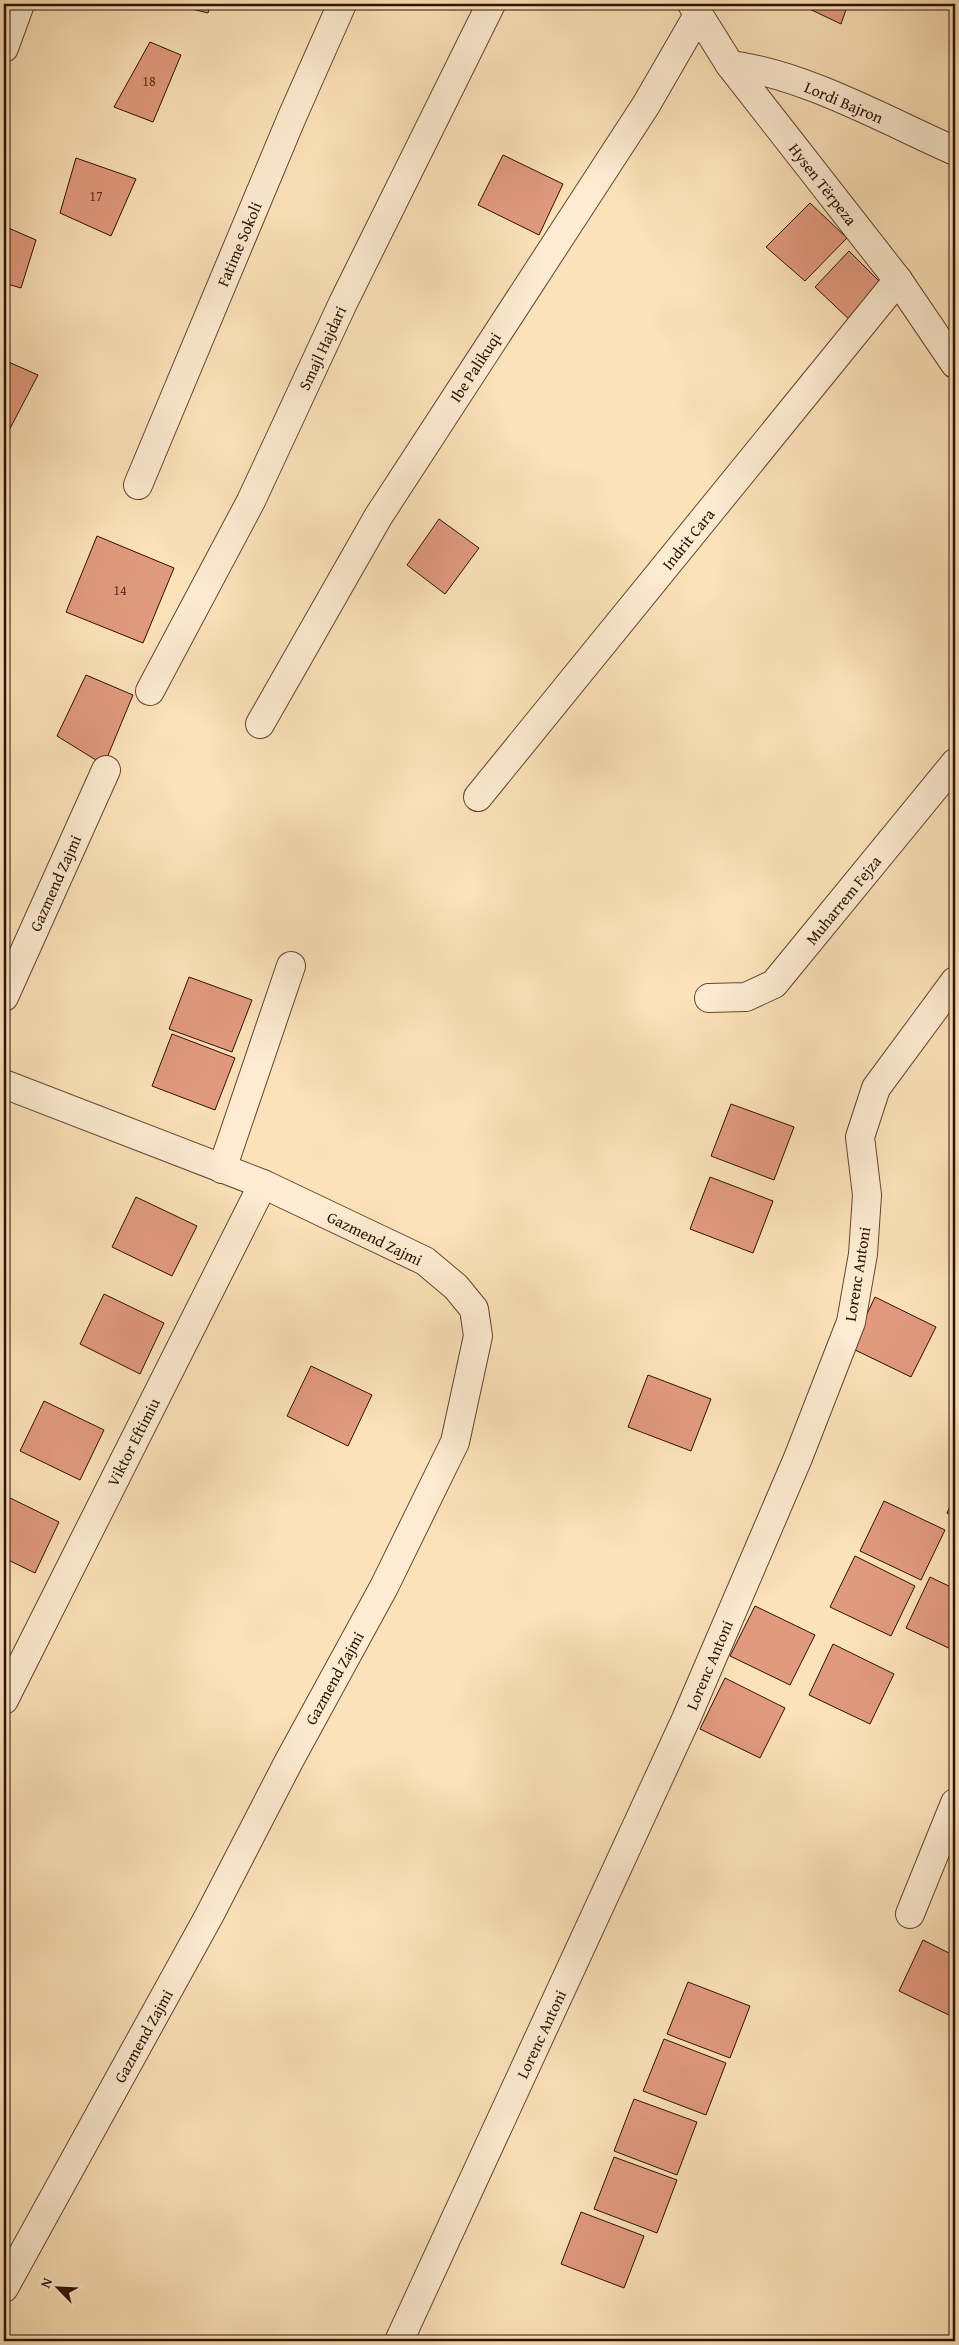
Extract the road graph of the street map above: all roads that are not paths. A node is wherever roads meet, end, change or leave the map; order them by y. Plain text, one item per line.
1 (20, 4) edge
2 (342, 4) edge
3 (491, 4) edge
4 (695, 9) edge
5 (4, 48) edge
6 (730, 64) junction
7 (955, 151) edge
8 (898, 280) junction
9 (955, 364) edge
10 (138, 485) dead end
11 (150, 691) dead end
12 (260, 724) dead end
13 (955, 763) edge
14 (106, 770) dead end
15 (478, 797) dead end
16 (291, 966) dead end
17 (955, 980) edge
18 (4, 997) edge
19 (710, 998) dead end
20 (4, 1084) edge
21 (222, 1169) junction
22 (263, 1184) junction
23 (4, 1700) edge
24 (955, 1803) edge
25 (910, 1914) dead end
26 (4, 2288) edge
27 (399, 2341) edge

1 - 5 street
2 - 10 street, Fatime Sokoli
3 - 11 street, Smajl Hajdari
4 - 6 street, Hysen Tërpeza
4 - 12 street, Ibe Palikuqi
6 - 7 street, Lordi Bajron
6 - 8 street, Hysen Tërpeza
8 - 9 street, Hysen Tërpeza
8 - 15 street, Indrit Cara
13 - 19 street, Muharrem Fejza
14 - 18 street, Gazmend Zajmi
16 - 21 street
17 - 27 street, Lorenc Antoni
20 - 21 street, Gazmend Zajmi
21 - 22 street, Gazmend Zajmi
22 - 23 street, Viktor Eftimiu
22 - 26 street, Gazmend Zajmi
24 - 25 street

